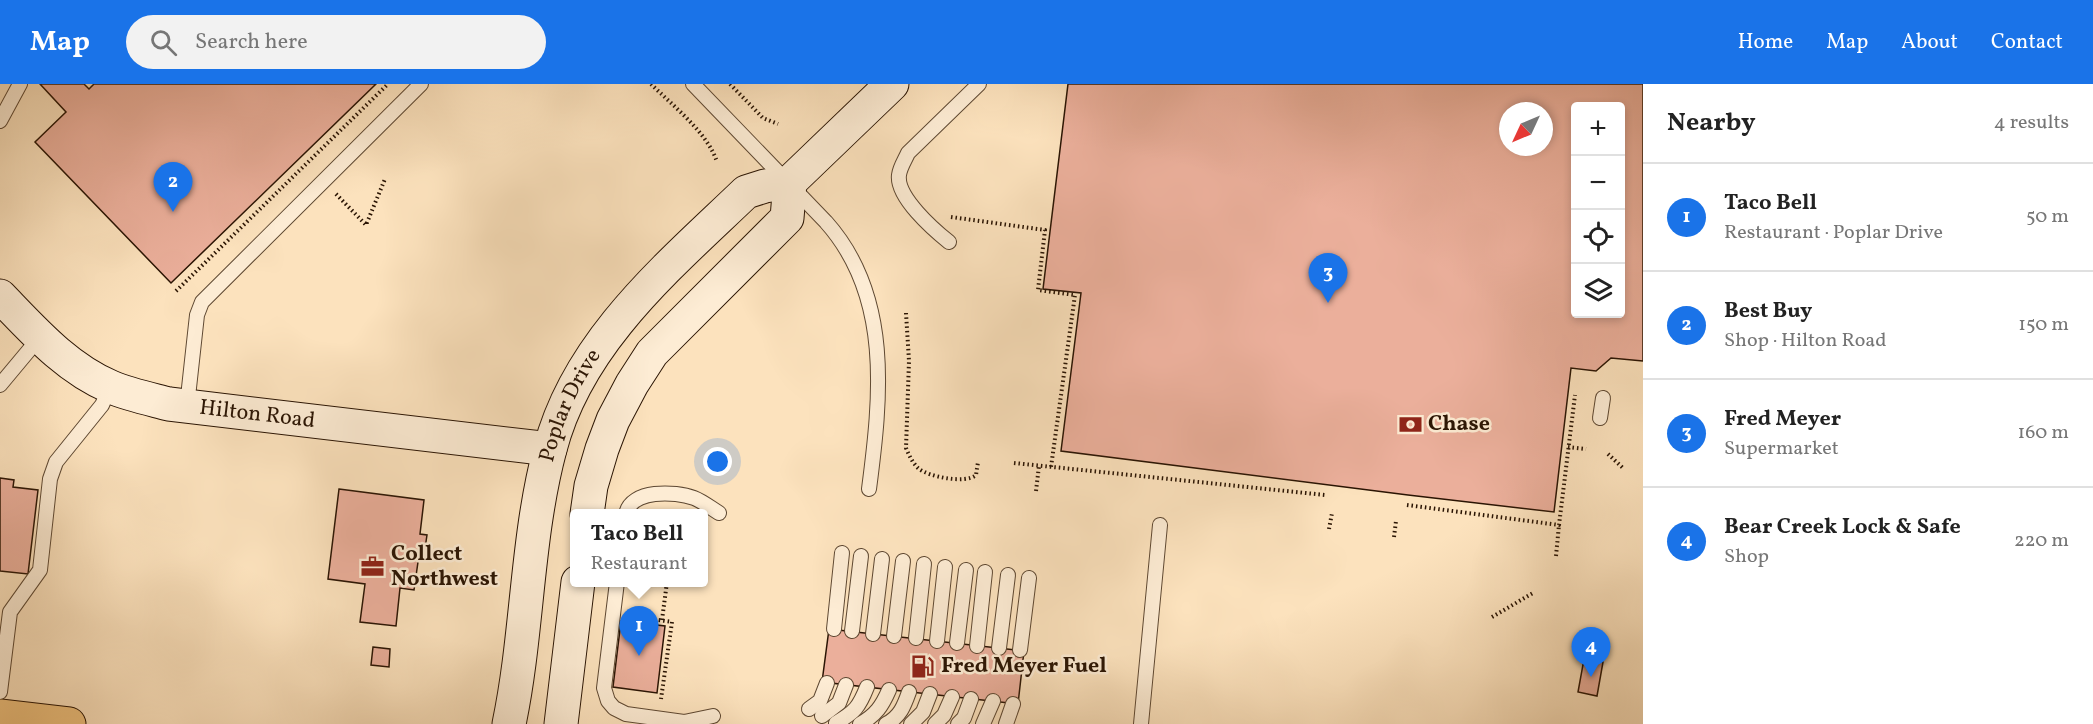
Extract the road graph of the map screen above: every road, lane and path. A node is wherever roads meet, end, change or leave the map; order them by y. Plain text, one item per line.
1 (20, 84) edge
2 (388, 84) edge
3 (422, 84) edge
4 (651, 84) edge
5 (693, 84) edge
6 (730, 84) edge
7 (892, 84) edge
8 (979, 84) edge
9 (0, 121) edge
10 (778, 124) dead end
11 (717, 162) dead end
12 (385, 179) dead end
13 (790, 183) junction
14 (335, 194) dead end
15 (950, 217) dead end
16 (949, 242) dead end
17 (176, 291) dead end
18 (0, 296) edge
19 (906, 313) dead end
20 (40, 337) junction
21 (0, 385) edge
22 (110, 387) junction
23 (1575, 395) dead end
24 (1603, 398) dead end
25 (186, 406) junction
26 (1600, 418) dead end
27 (1568, 447) junction
28 (550, 449) junction
29 (1586, 449) dead end
30 (1608, 454) dead end
31 (978, 462) dead end
32 (1014, 463) dead end
33 (1039, 466) junction
34 (1051, 467) junction
35 (1624, 469) dead end
36 (869, 489) dead end
37 (1036, 491) dead end
38 (1325, 495) dead end
39 (1407, 505) dead end
40 (588, 509) edge
41 (627, 509) edge
42 (719, 513) dead end
43 (1332, 513) dead end
44 (1396, 521) dead end
45 (1160, 525) dead end
46 (1559, 525) junction
47 (1329, 529) dead end
48 (1394, 537) dead end
49 (842, 554) dead end
50 (861, 556) dead end
51 (1556, 556) dead end
52 (882, 559) dead end
53 (903, 561) dead end
54 (924, 564) dead end
55 (945, 567) dead end
56 (966, 570) dead end
57 (985, 572) dead end
58 (1008, 575) dead end
59 (1029, 578) dead end
60 (577, 587) edge
61 (616, 587) edge
62 (666, 587) edge
63 (1533, 593) dead end
64 (613, 613) junction
65 (1492, 617) dead end
66 (662, 620) junction
67 (834, 629) dead end
68 (852, 631) dead end
69 (873, 634) dead end
70 (894, 636) dead end
71 (916, 639) dead end
72 (937, 641) dead end
73 (957, 643) dead end
74 (977, 646) dead end
75 (999, 648) dead end
76 (1020, 650) dead end
77 (828, 683) dead end
78 (846, 685) dead end
79 (867, 687) dead end
80 (889, 690) dead end
81 (0, 692) edge
82 (909, 692) dead end
83 (930, 694) dead end
84 (952, 696) dead end
85 (650, 698) dead end
86 (971, 699) dead end
87 (993, 701) dead end
88 (1013, 704) dead end
89 (809, 710) dead end
90 (0, 716) edge
91 (713, 716) dead end
92 (822, 716) dead end
93 (836, 723) edge
94 (69, 724) edge
95 (509, 724) edge
96 (561, 724) edge
97 (861, 724) edge
98 (886, 724) edge
99 (911, 724) edge
100 (935, 724) edge
101 (958, 724) edge
102 (983, 724) edge
103 (1006, 724) edge
104 (1141, 724) edge

1 - 9 lane
2 - 17 path
3 - 25 lane
4 - 11 path
5 - 13 lane
6 - 10 path
7 - 13 main road
8 - 16 lane
12 - 14 path
13 - 28 main road, Poplar Drive
13 - 36 lane
13 - 40 main road, Poplar Drive
15 - 34 path
18 - 20 main road, Hilton Road
19 - 31 path
20 - 21 lane
20 - 22 main road, Hilton Road
22 - 25 main road, Hilton Road
22 - 81 lane
23 - 27 path
24 - 26 lane
25 - 28 main road, Hilton Road
27 - 29 path
27 - 46 path
28 - 95 main road, Poplar Drive
30 - 35 path
32 - 33 path
33 - 34 path
33 - 37 path
34 - 38 path
39 - 46 path
41 - 42 lane
43 - 47 path
44 - 48 path
45 - 104 lane
46 - 51 path
49 - 67 lane
50 - 68 lane
52 - 69 lane
53 - 70 lane
54 - 71 lane
55 - 72 lane
56 - 73 lane
57 - 74 lane
58 - 75 lane
59 - 76 lane
60 - 96 main road
61 - 64 lane
62 - 66 path
63 - 65 path
64 - 66 path
64 - 91 lane
66 - 85 path
77 - 89 lane
78 - 92 lane
79 - 93 lane
80 - 97 lane
82 - 98 lane
83 - 99 lane
84 - 100 lane
86 - 101 lane
87 - 102 lane
88 - 103 lane
90 - 94 highway

